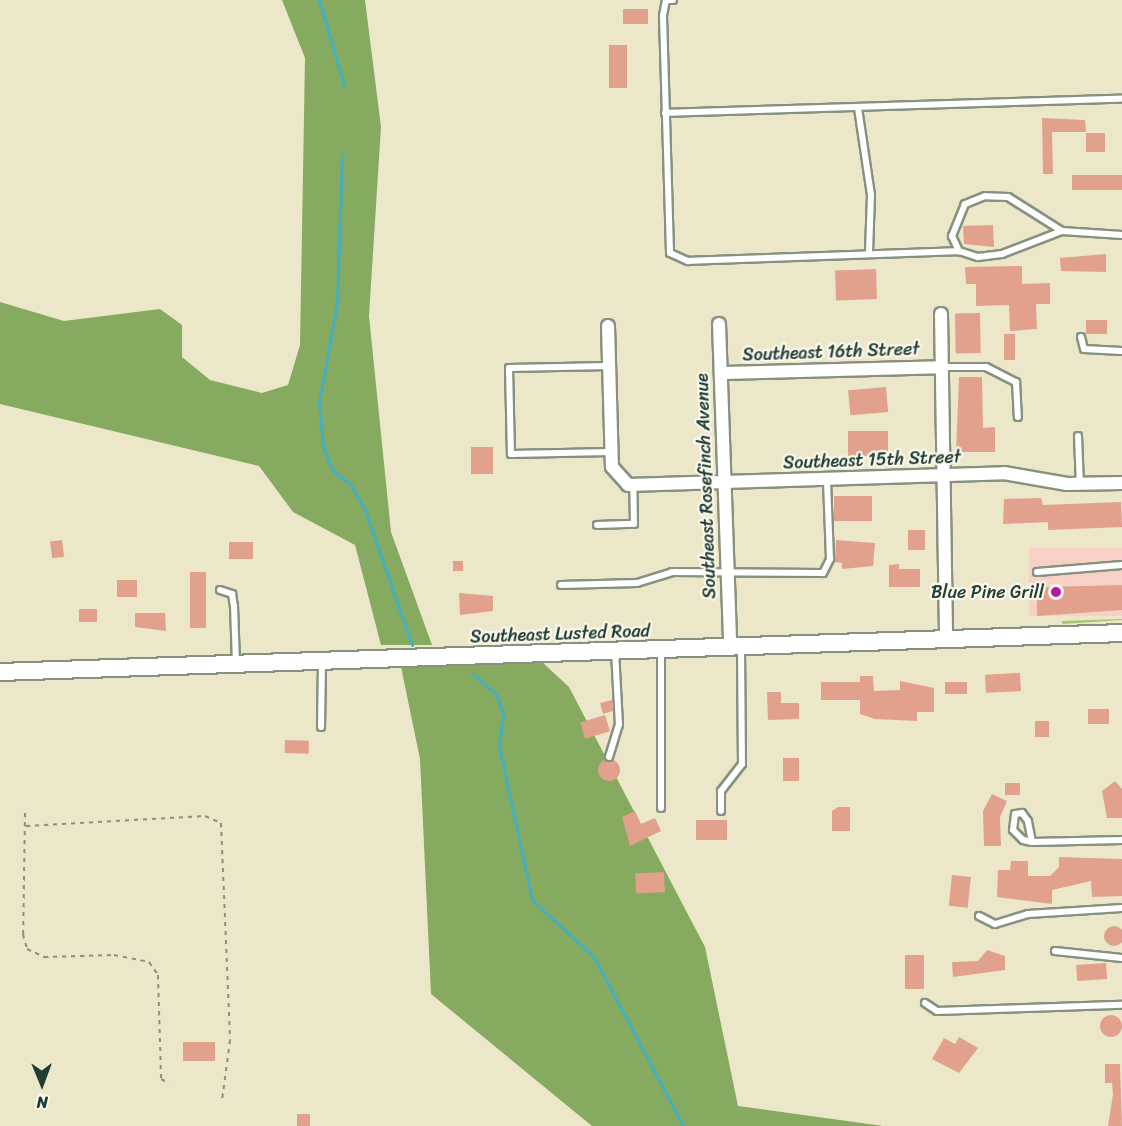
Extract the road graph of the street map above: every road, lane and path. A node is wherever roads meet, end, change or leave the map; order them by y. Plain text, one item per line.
1 (673, 0) edge
2 (1122, 99) edge
3 (858, 108) junction
4 (665, 113) junction
5 (1062, 231) junction
6 (1122, 235) edge
7 (959, 251) junction
8 (869, 252) junction
9 (941, 314) dead end
10 (719, 324) dead end
11 (608, 326) dead end
12 (1082, 337) dead end
13 (1122, 351) edge
14 (609, 366) junction
15 (943, 367) junction
16 (721, 373) junction
17 (1018, 417) dead end
18 (1078, 436) dead end
19 (612, 452) junction
20 (946, 475) junction
21 (827, 480) junction
22 (724, 483) junction
23 (1122, 483) edge
24 (628, 484) junction
25 (1080, 484) junction
26 (597, 525) dead end
27 (1122, 565) edge
28 (727, 571) junction
29 (1037, 572) dead end
30 (561, 585) dead end
31 (220, 590) dead end
32 (1122, 633) edge
33 (946, 640) junction
34 (735, 647) junction
35 (661, 650) junction
36 (615, 651) junction
37 (322, 661) junction
38 (236, 663) junction
39 (0, 672) edge
40 (321, 727) dead end
41 (609, 757) dead end
42 (661, 808) dead end
43 (721, 811) dead end
44 (25, 813) dead end
45 (26, 826) junction
46 (1122, 840) edge
47 (1032, 842) junction
48 (1122, 908) edge
49 (979, 916) dead end
50 (1055, 951) dead end
51 (1122, 958) edge
52 (925, 1003) dead end
53 (1122, 1005) edge
54 (169, 1083) dead end
55 (222, 1101) dead end

1 - 4 lane
2 - 3 lane
3 - 4 lane
3 - 8 lane
4 - 8 lane
5 - 6 lane
5 - 7 lane
5 - 7 lane
7 - 8 lane
9 - 15 street
10 - 16 street, Southeast Rosefinch Avenue
11 - 14 street
12 - 13 lane
14 - 19 street
14 - 19 lane
15 - 16 street, Southeast 16th Street
15 - 17 lane
15 - 20 street
16 - 22 street, Southeast Rosefinch Avenue
18 - 25 lane
19 - 24 street
20 - 21 street, Southeast 15th Street
20 - 25 street, Southeast 15th Street
20 - 33 street
21 - 22 street, Southeast 15th Street
21 - 28 lane
22 - 24 street, Southeast 15th Street
22 - 28 street, Southeast Rosefinch Avenue
23 - 25 street, Southeast 15th Street
24 - 26 lane
27 - 29 lane
28 - 30 lane
28 - 34 street, Southeast Rosefinch Avenue
31 - 38 lane
32 - 33 main road, Southeast Lusted Road
33 - 34 main road, Southeast Lusted Road
34 - 35 main road, Southeast Lusted Road
34 - 43 lane
35 - 36 main road, Southeast Lusted Road
35 - 42 lane
36 - 37 main road, Southeast Lusted Road
36 - 41 lane
37 - 38 main road, Southeast Lusted Road
37 - 40 lane
38 - 39 main road, Southeast Lusted Road
44 - 45 path
45 - 54 path
45 - 55 path
46 - 47 lane
47 - 47 lane
48 - 49 lane
50 - 51 lane
52 - 53 lane

